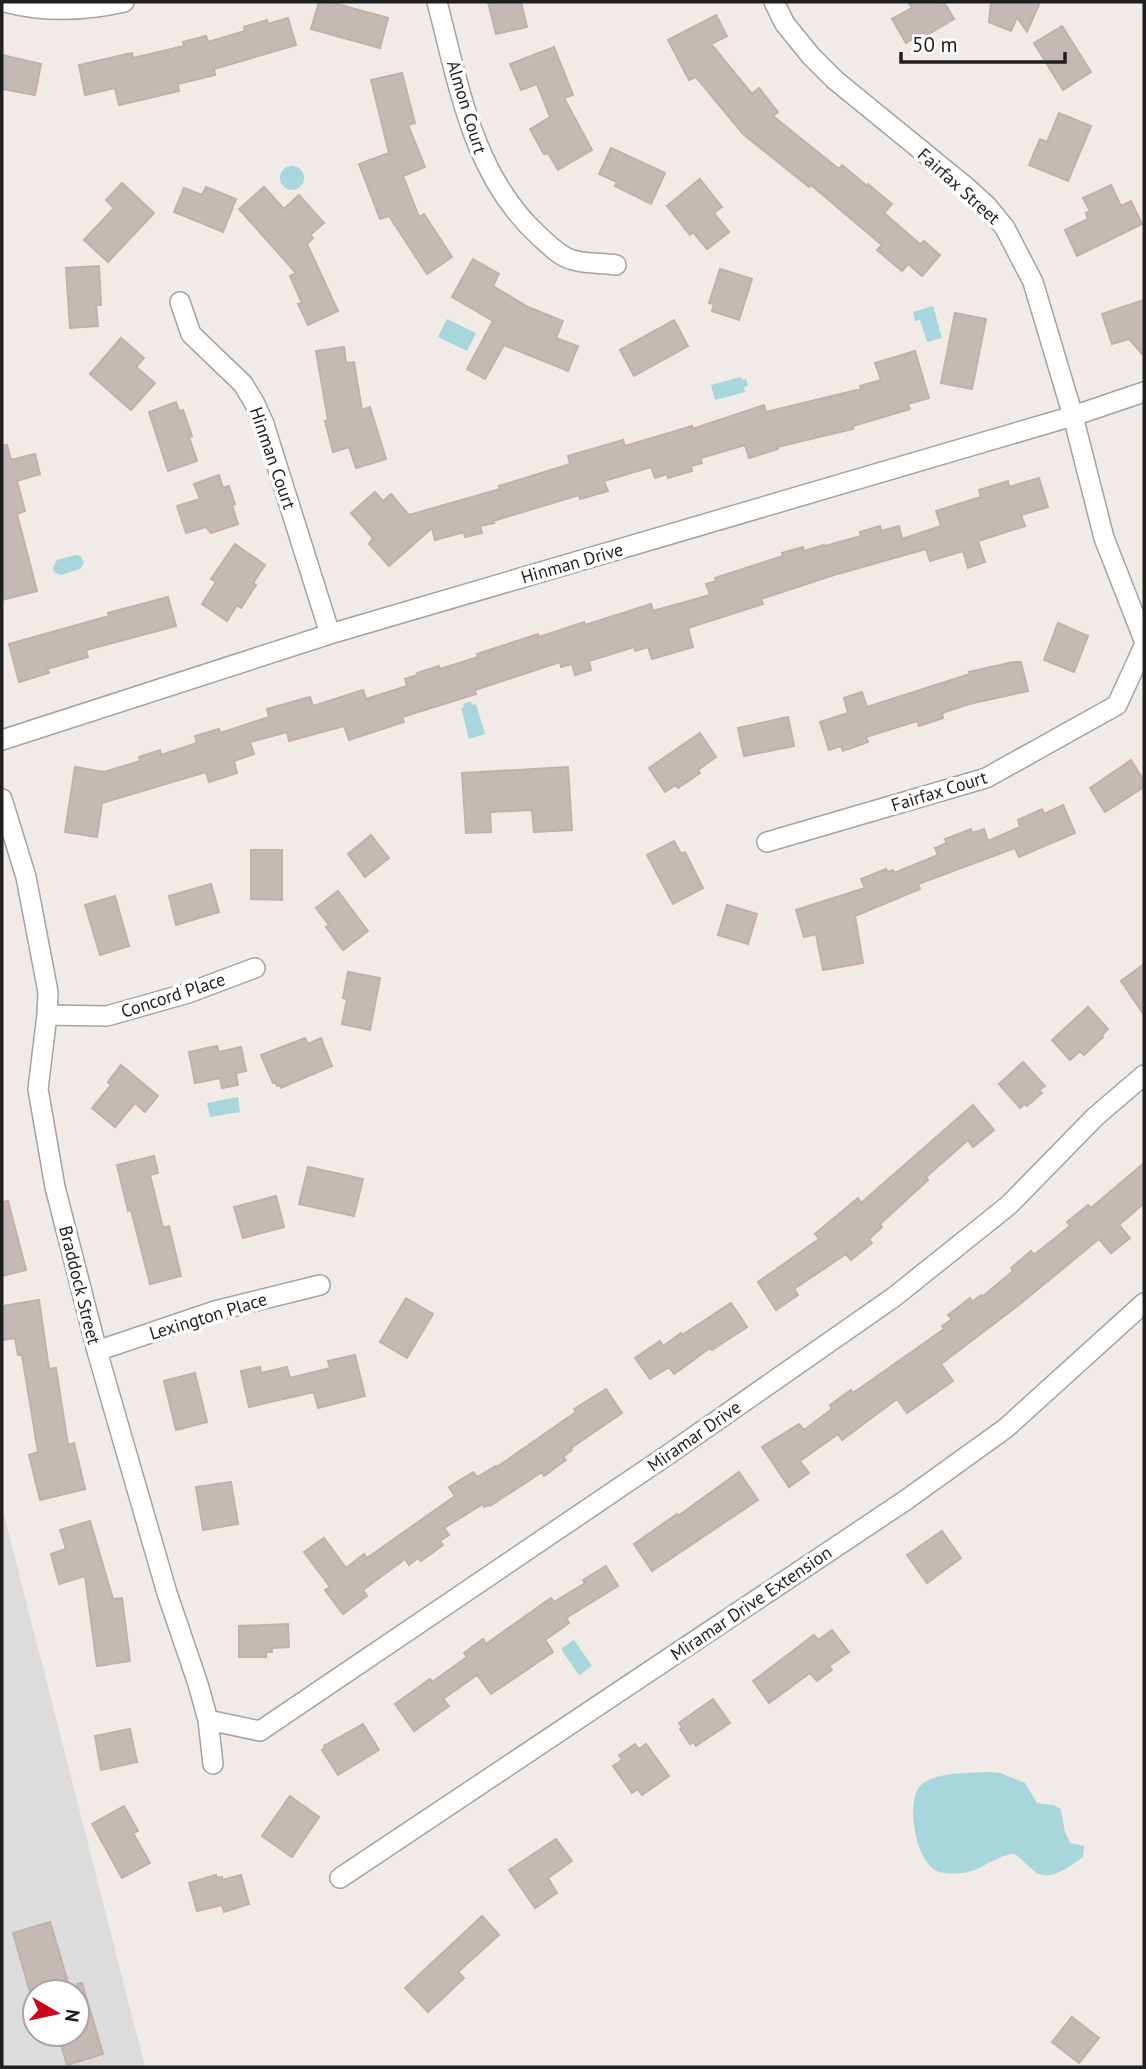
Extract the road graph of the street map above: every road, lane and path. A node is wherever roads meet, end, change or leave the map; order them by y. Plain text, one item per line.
1 (5, 2) edge
2 (124, 2) edge
3 (437, 2) edge
4 (774, 2) edge
5 (616, 265) dead end
6 (180, 302) dead end
7 (1144, 392) edge
8 (1073, 416) junction
9 (330, 634) junction
10 (1144, 640) edge
11 (1144, 646) edge
12 (2, 740) edge
13 (2, 799) edge
14 (766, 842) dead end
15 (255, 968) dead end
16 (47, 1016) junction
17 (1144, 1075) edge
18 (320, 1285) dead end
19 (1144, 1303) edge
20 (97, 1351) junction
21 (208, 1720) junction
22 (213, 1764) dead end
23 (340, 1878) dead end

1 - 2 street
3 - 5 street, Almon Court
4 - 8 street, Fairfax Street
6 - 9 street, Hinman Court
7 - 8 street, Hinman Drive
8 - 9 street, Hinman Drive
8 - 10 street
9 - 12 street, Hinman Drive
11 - 14 street, Fairfax Court
13 - 16 street, Braddock Street
15 - 16 street, Concord Place
16 - 20 street, Braddock Street
17 - 21 street, Miramar Drive
18 - 20 street, Lexington Place
19 - 23 street, Miramar Drive Extension
20 - 21 street, Braddock Street
21 - 22 street, Braddock Street

